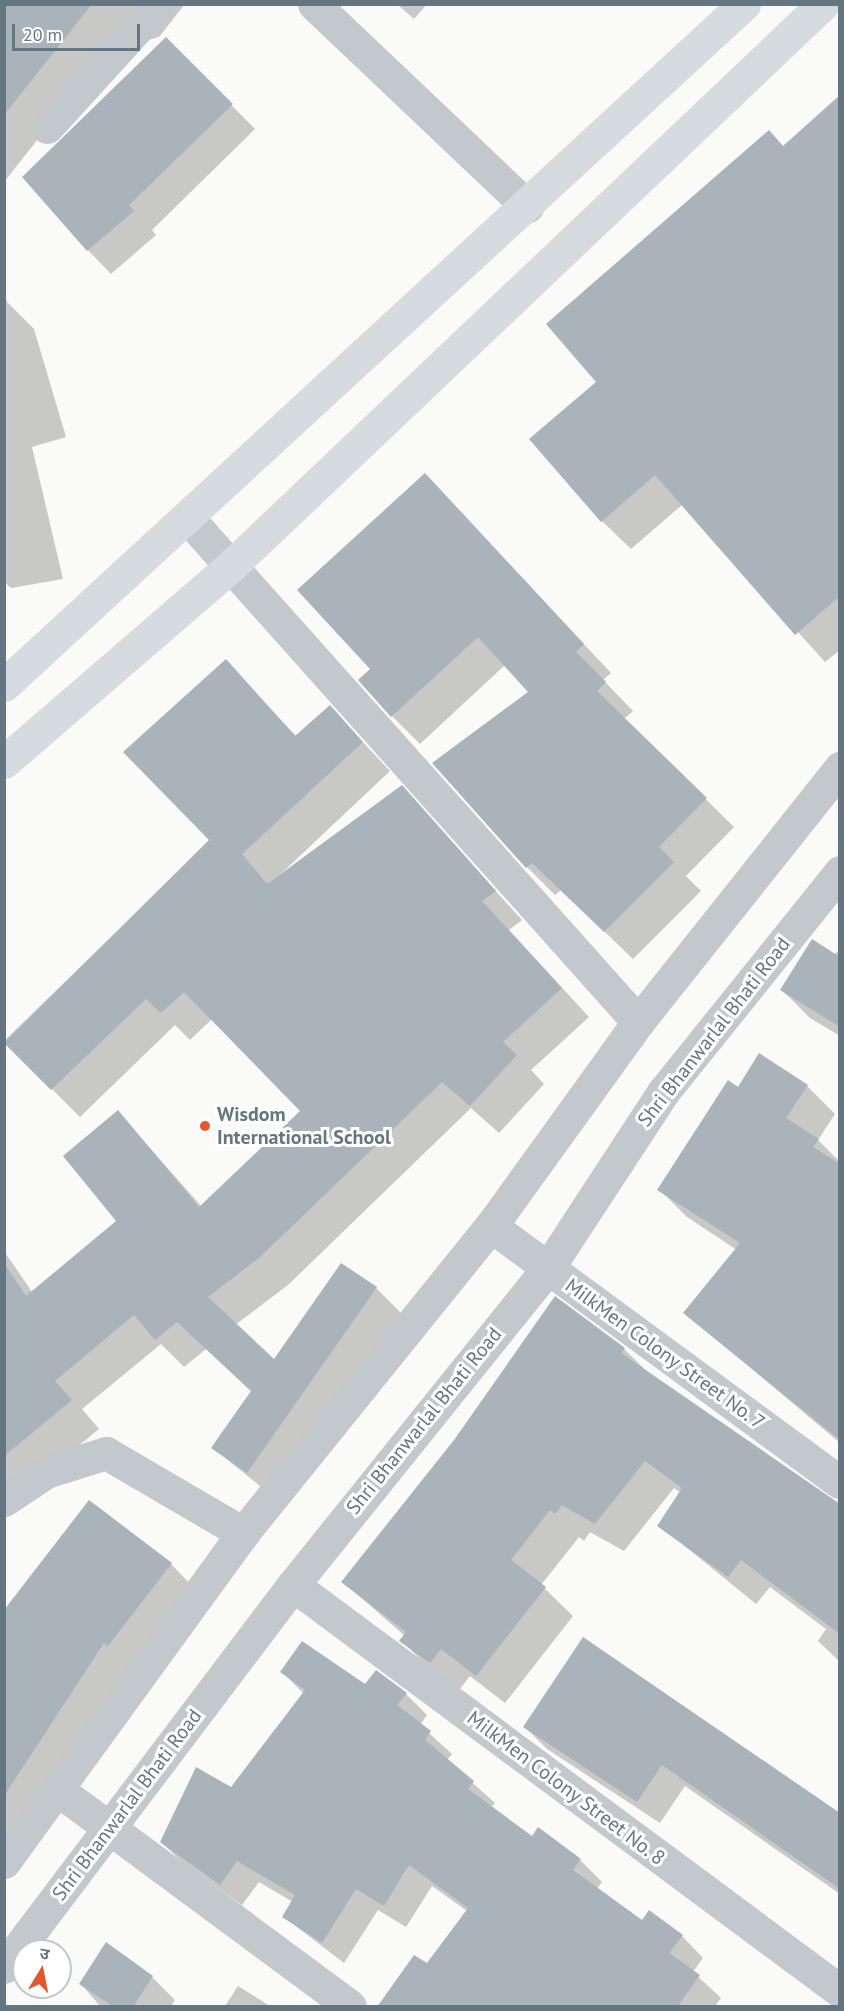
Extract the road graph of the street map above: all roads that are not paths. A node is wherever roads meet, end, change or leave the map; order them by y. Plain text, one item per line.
1 (159, 4) edge
2 (314, 4) edge
3 (744, 4) edge
4 (823, 4) edge
5 (46, 126) dead end
6 (527, 206) junction
7 (187, 517) junction
8 (232, 565) junction
9 (5, 684) edge
10 (4, 762) edge
11 (834, 788) edge
12 (840, 872) edge
13 (638, 1022) junction
14 (491, 1226) junction
15 (548, 1268) junction
16 (840, 1482) edge
17 (4, 1500) edge
18 (243, 1533) junction
19 (293, 1585) junction
20 (58, 1790) junction
21 (109, 1829) junction
22 (4, 1862) edge
23 (4, 1968) edge
24 (840, 1991) edge
25 (350, 2007) edge

1 - 5 street
2 - 6 street
3 - 6 main road
4 - 8 main road
6 - 7 main road
7 - 8 street
7 - 9 main road
8 - 10 main road
8 - 13 street
11 - 13 street
12 - 15 street, Shri Bhanwarlal Bhati Road
13 - 14 street
14 - 15 street, MilkMen Colony Street No. 7
14 - 18 street
15 - 16 street, MilkMen Colony Street No. 7
15 - 19 street, Shri Bhanwarlal Bhati Road
17 - 18 street
18 - 20 street
19 - 21 street, Shri Bhanwarlal Bhati Road
19 - 24 street, MilkMen Colony Street No. 8
20 - 21 street
20 - 22 street
21 - 23 street, Shri Bhanwarlal Bhati Road
21 - 25 street

